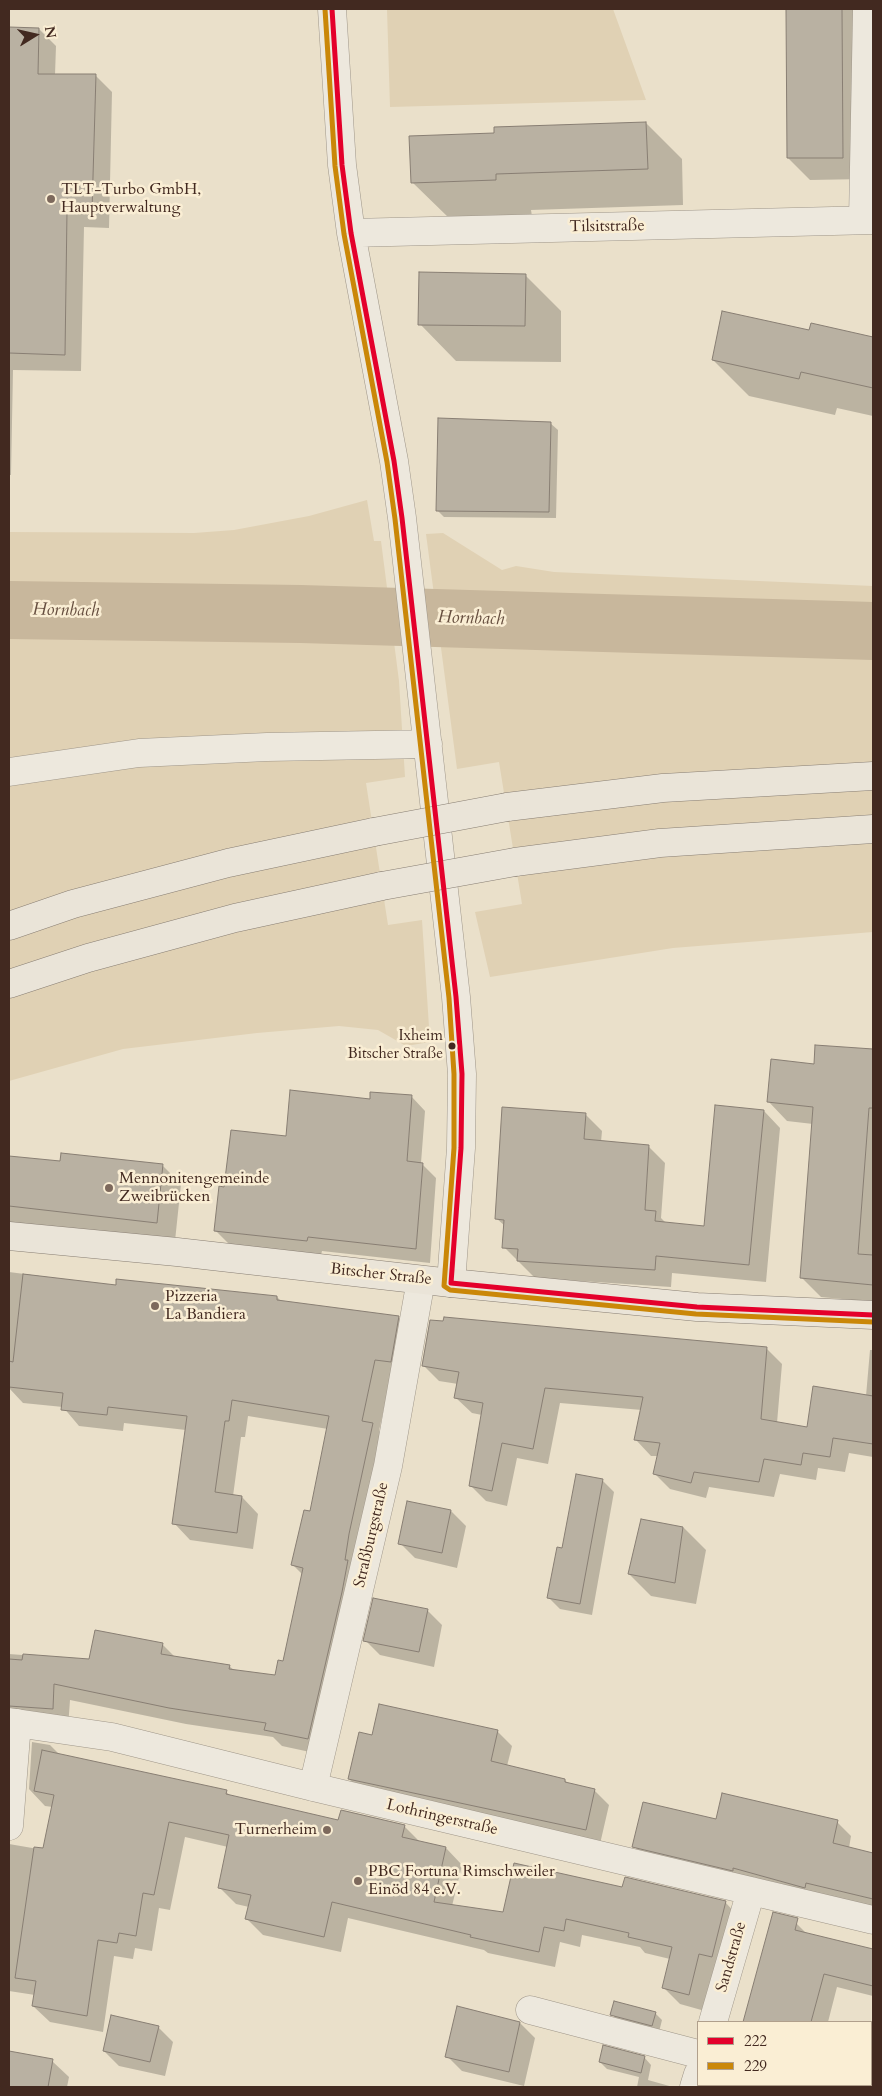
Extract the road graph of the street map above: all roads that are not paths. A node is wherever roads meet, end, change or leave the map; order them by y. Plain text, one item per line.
1 (332, 9) edge
2 (867, 9) edge
3 (868, 220) edge
4 (351, 233) junction
5 (428, 744) junction
6 (9, 772) edge
7 (873, 776) edge
8 (873, 829) edge
9 (9, 926) edge
10 (9, 984) edge
11 (9, 1236) edge
12 (421, 1280) junction
13 (451, 1283) junction
14 (873, 1315) edge
15 (13, 1722) edge
16 (312, 1787) junction
17 (9, 1826) edge
18 (752, 1891) junction
19 (873, 1920) edge
20 (530, 2010) dead end
21 (713, 2021) edge
22 (697, 2054) edge

1 - 4 street
2 - 3 street, Tilsitstraße
3 - 4 street, Tilsitstraße
4 - 5 street
5 - 6 street
5 - 13 street
7 - 9 main road, bridge
8 - 10 main road, bridge
11 - 12 main road, Bitscher Straße
12 - 13 main road, Bitscher Straße
12 - 16 street, Straßburgstraße
13 - 14 main road, Bitscher Straße
15 - 16 street, Lothringerstraße
15 - 17 street
16 - 18 street, Lothringerstraße
18 - 19 street, Lothringerstraße
18 - 21 street, Sandstraße
20 - 22 street

